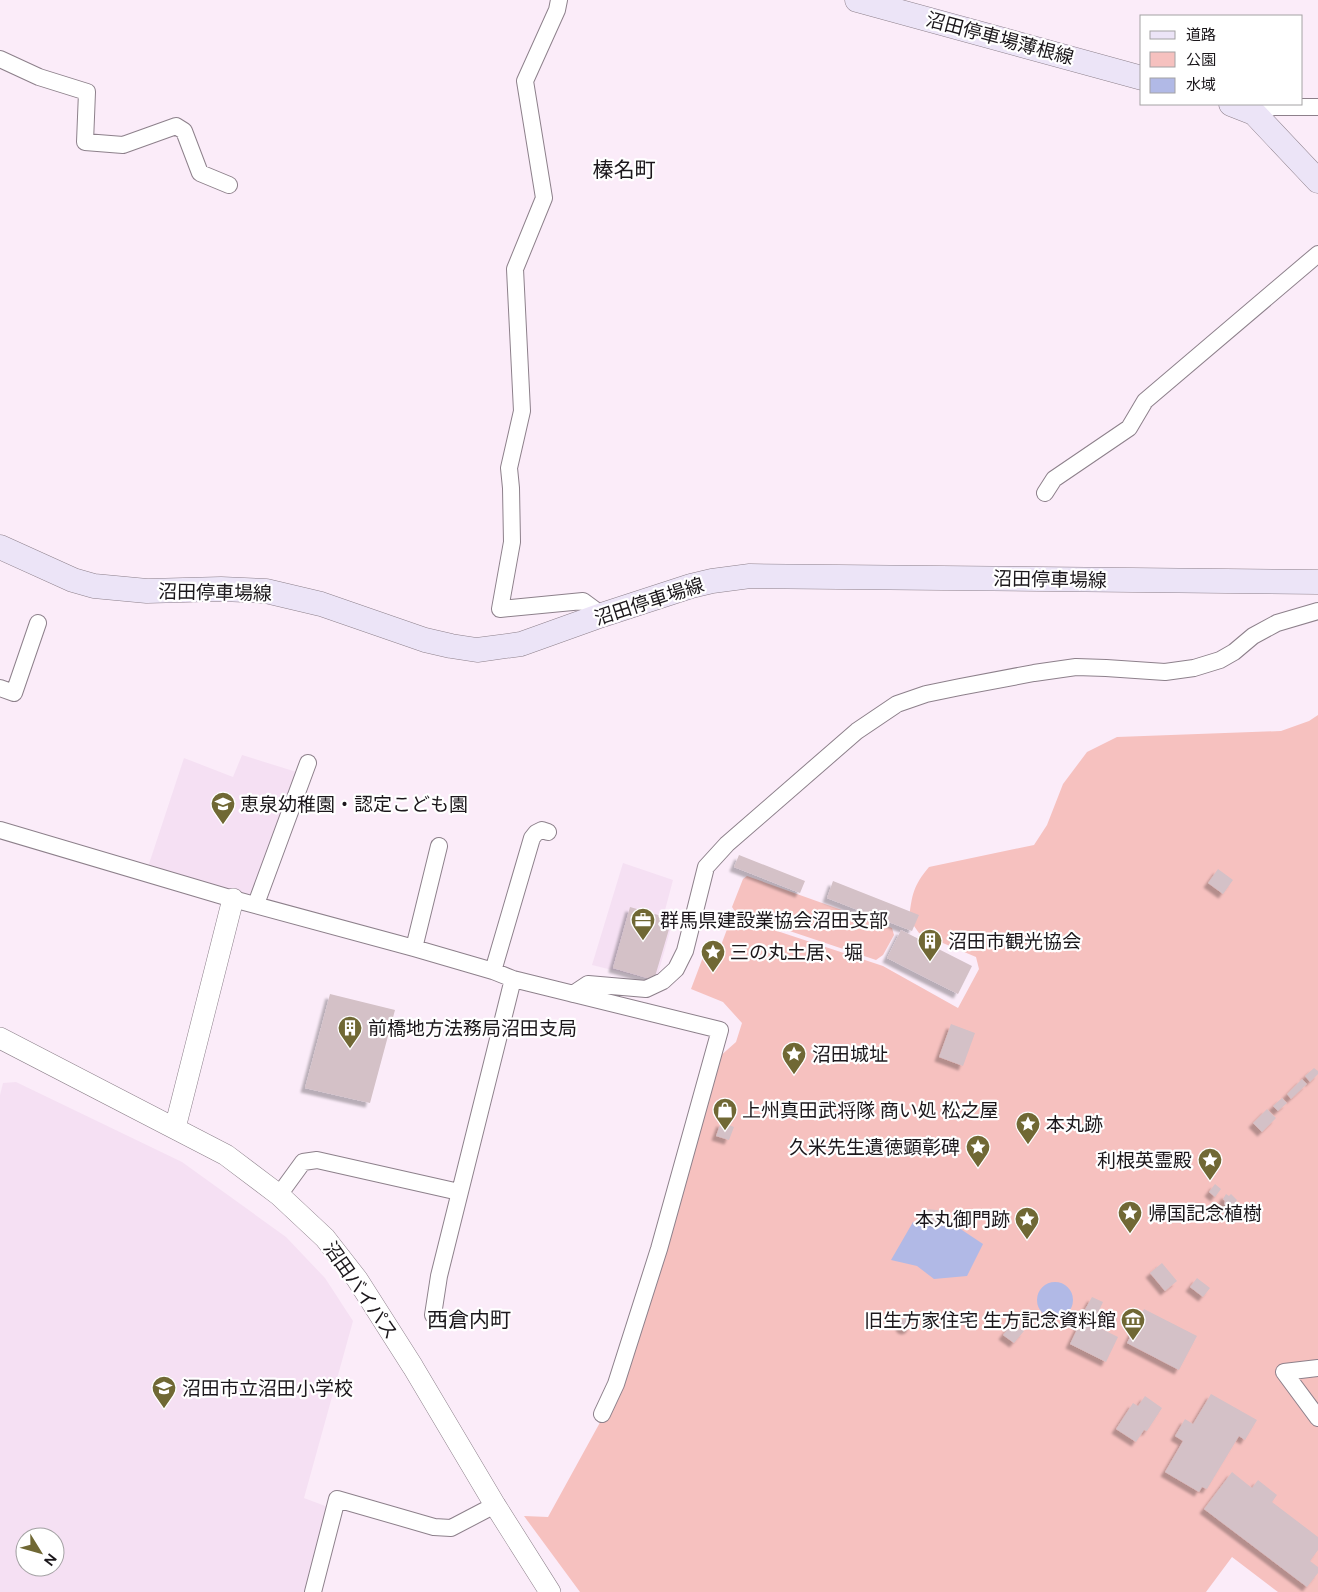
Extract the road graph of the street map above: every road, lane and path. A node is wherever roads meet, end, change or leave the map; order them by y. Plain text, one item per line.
1 (559, 0) edge
2 (857, 0) edge
3 (0, 59) edge
4 (1140, 77) edge
5 (1234, 105) edge
6 (1318, 107) edge
7 (1254, 113) junction
8 (1318, 181) edge
9 (229, 185) dead end
10 (1318, 254) edge
11 (1045, 493) dead end
12 (0, 548) edge
13 (1318, 582) edge
14 (1318, 611) edge
15 (602, 615) junction
16 (38, 623) dead end
17 (0, 688) edge
18 (308, 763) dead end
19 (0, 830) edge
20 (548, 832) dead end
21 (439, 846) dead end
22 (232, 899) junction
23 (256, 904) junction
24 (414, 948) junction
25 (493, 970) junction
26 (513, 979) junction
27 (573, 994) junction
28 (0, 1038) edge
29 (175, 1128) junction
30 (459, 1192) junction
31 (279, 1195) junction
32 (433, 1315) dead end
33 (1318, 1368) edge
34 (602, 1414) dead end
35 (1318, 1418) edge
36 (495, 1505) junction
37 (314, 1592) edge
38 (550, 1592) edge

1 - 15 street
2 - 4 main road, 沼田停車場薄根線
3 - 9 street
5 - 7 main road
6 - 7 street
7 - 8 main road
10 - 11 street
12 - 15 main road, 沼田停車場線
13 - 15 main road, 沼田停車場線
14 - 27 street
16 - 17 street
18 - 23 street
19 - 22 street
20 - 25 street
21 - 24 street
22 - 23 street
22 - 29 street
23 - 24 street
24 - 25 street
25 - 26 street
26 - 27 street
26 - 30 street
27 - 34 street
28 - 29 street, 沼田バイパス
29 - 31 street, 沼田バイパス
30 - 31 street
30 - 32 street
31 - 36 street, 沼田バイパス
33 - 35 street
36 - 37 street
36 - 38 street, 沼田バイパス

